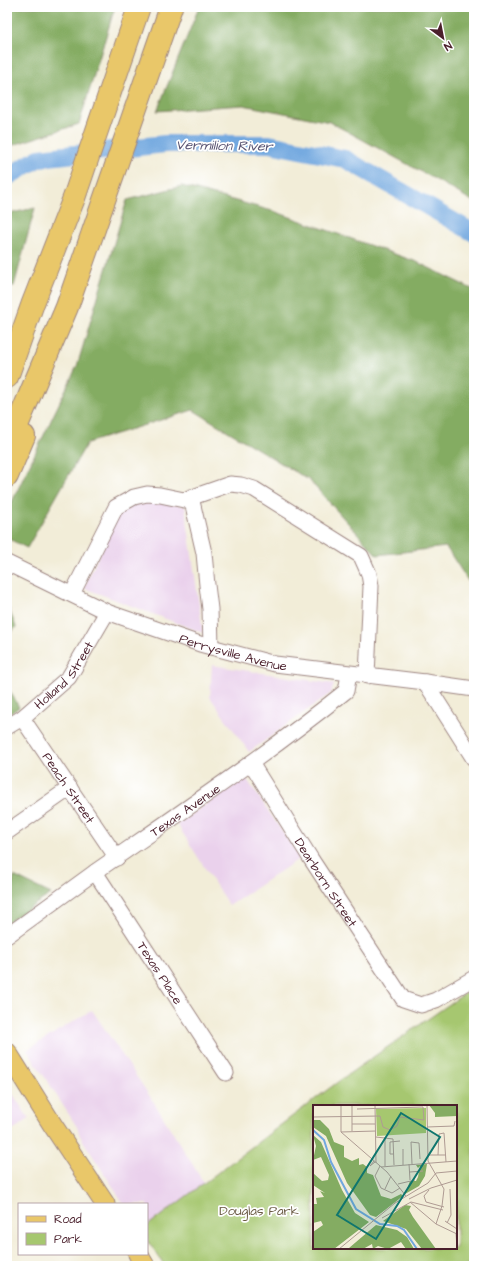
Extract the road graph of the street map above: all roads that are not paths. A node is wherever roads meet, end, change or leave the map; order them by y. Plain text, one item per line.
1 (139, 7) edge
2 (171, 7) edge
3 (28, 303) junction
4 (67, 306) junction
5 (7, 337) edge
6 (7, 377) edge
7 (7, 449) edge
8 (7, 476) edge
9 (191, 497) junction
10 (7, 563) edge
11 (72, 594) junction
12 (107, 612) junction
13 (211, 647) junction
14 (349, 674) junction
15 (367, 676) junction
16 (425, 682) junction
17 (474, 690) edge
18 (22, 718) junction
19 (7, 727) edge
20 (474, 759) edge
21 (251, 763) junction
22 (70, 788) junction
23 (7, 832) edge
24 (117, 858) junction
25 (95, 872) junction
26 (7, 936) edge
27 (474, 978) edge
28 (7, 1052) edge
29 (226, 1073) dead end
30 (104, 1203) edge
31 (139, 1255) edge
32 (146, 1266) edge

1 - 3 highway
2 - 4 highway
3 - 5 highway
3 - 6 highway
4 - 7 highway
4 - 8 highway
9 - 11 street
9 - 13 street
9 - 15 street
10 - 11 street, Perrysville Avenue
11 - 12 street, Perrysville Avenue
12 - 13 street, Perrysville Avenue
12 - 18 street, Holland Street
13 - 14 street, Perrysville Avenue
14 - 15 street, Perrysville Avenue
14 - 21 street, Texas Avenue
15 - 16 street, Perrysville Avenue
16 - 17 street, Perrysville Avenue
16 - 20 street
18 - 19 street, Holland Street
18 - 22 street, Peach Street
21 - 24 street, Texas Avenue
21 - 27 street, Dearborn Street
22 - 23 street
22 - 24 street, Peach Street
24 - 25 street, Texas Avenue
25 - 26 street, Texas Avenue
25 - 29 street, Texas Place
28 - 30 main road
31 - 32 main road

